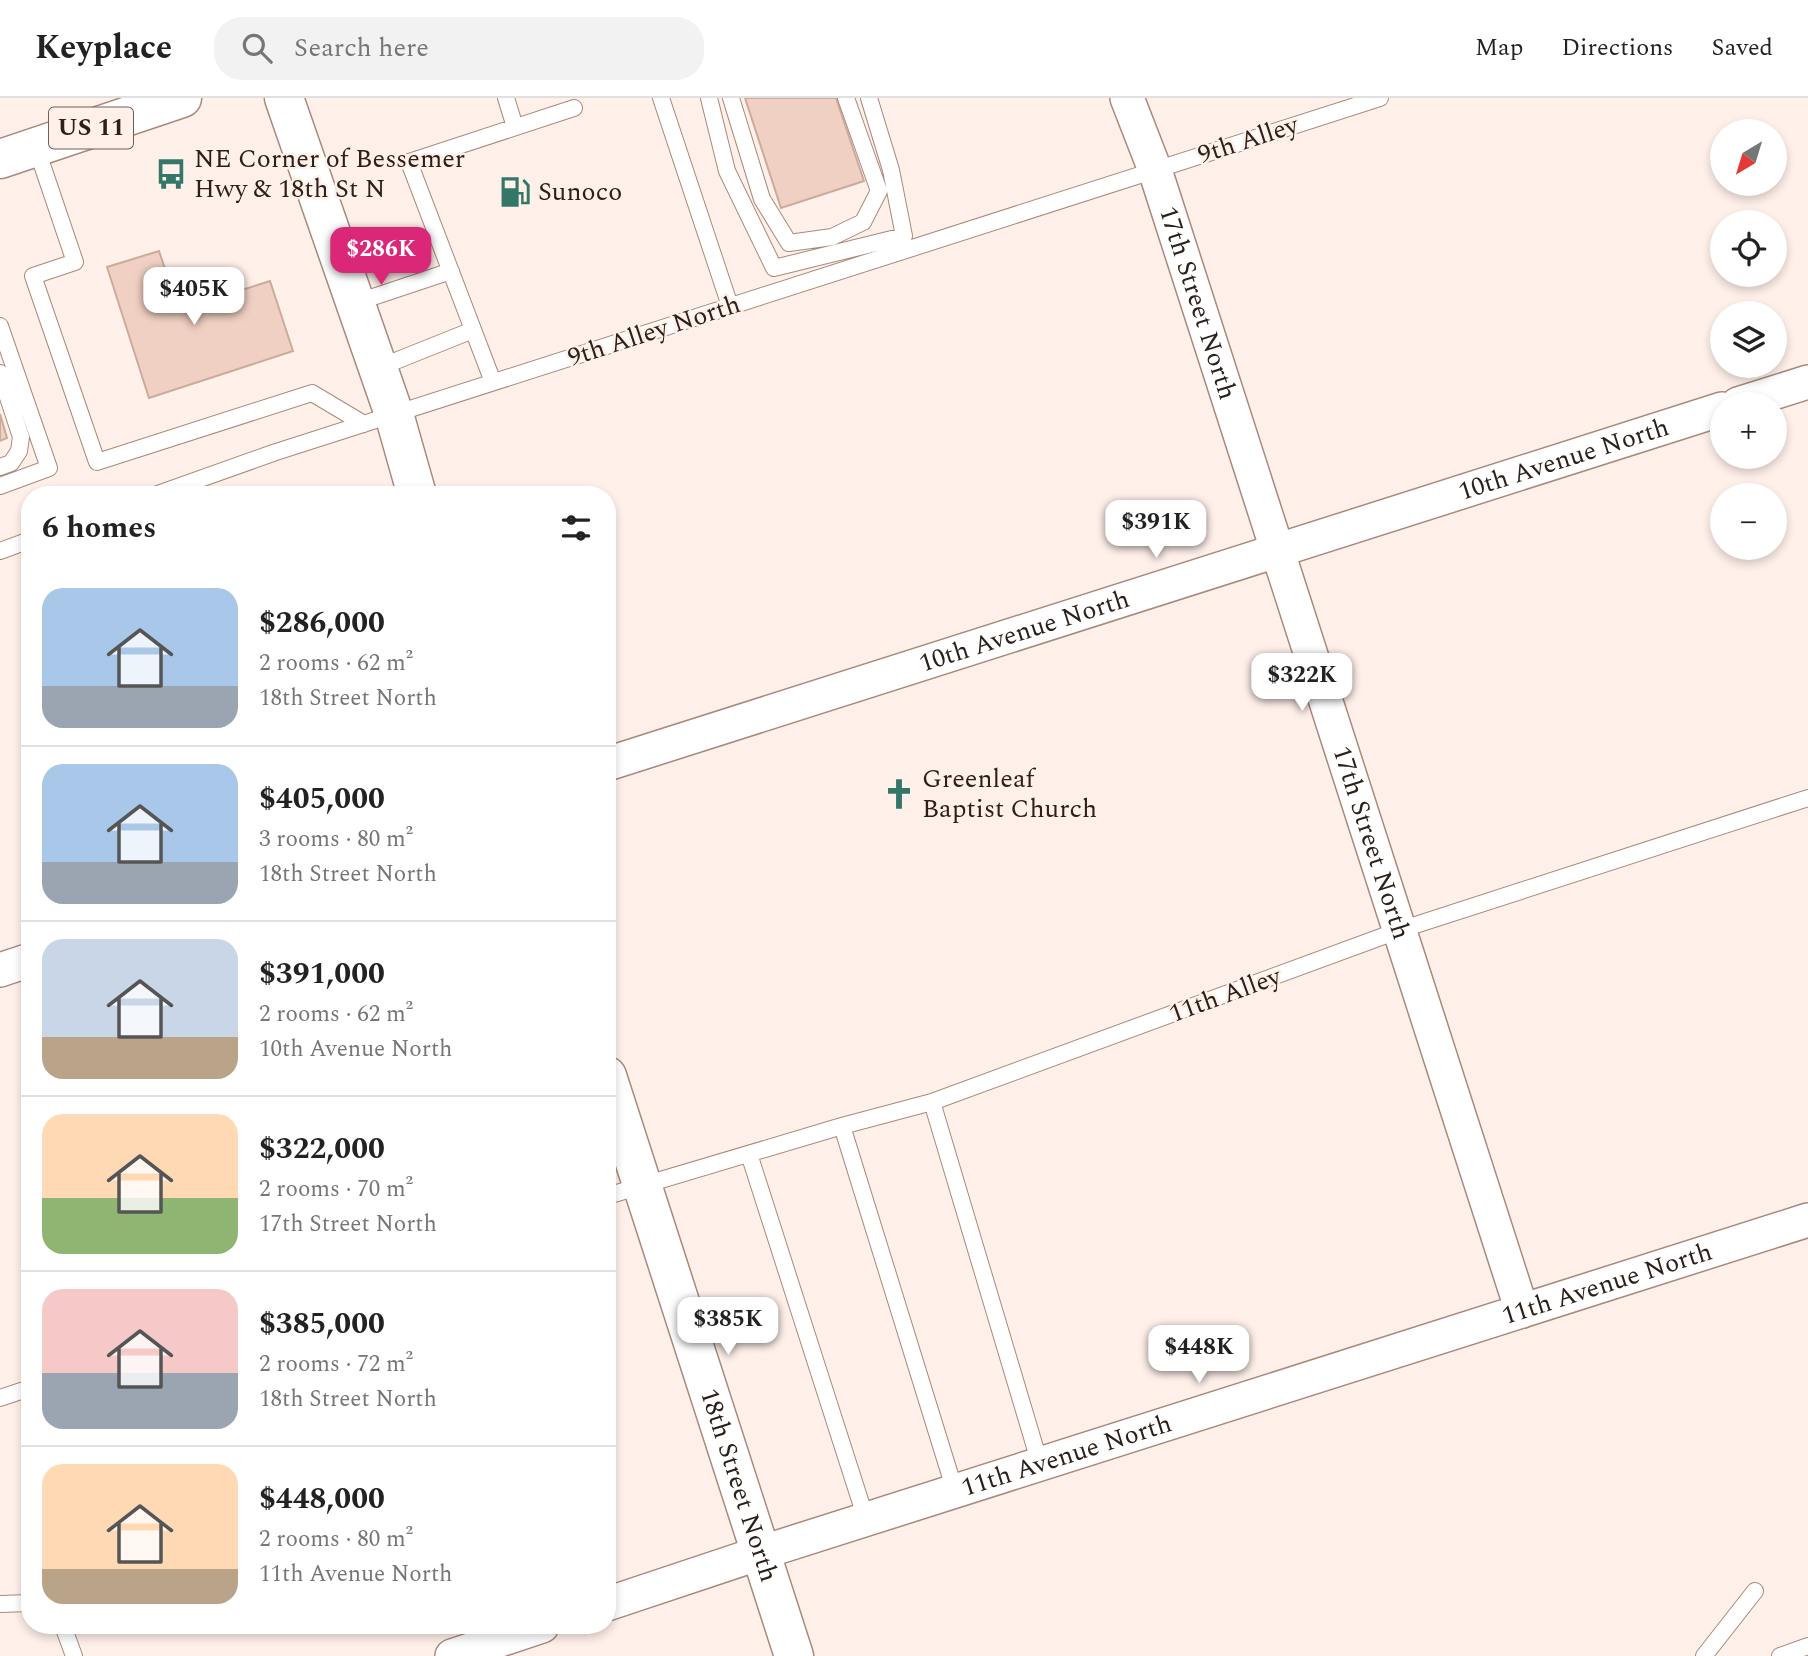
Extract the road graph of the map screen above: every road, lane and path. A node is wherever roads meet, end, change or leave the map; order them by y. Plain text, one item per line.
1 (182, 98) edge
2 (284, 98) edge
3 (506, 98) edge
4 (661, 98) edge
5 (709, 98) edge
6 (731, 98) edge
7 (846, 98) edge
8 (869, 98) edge
9 (1127, 98) edge
10 (1380, 98) edge
11 (574, 108) dead end
12 (515, 127) junction
13 (36, 147) junction
14 (0, 159) edge
15 (1155, 170) junction
16 (451, 271) junction
17 (355, 303) junction
18 (730, 306) junction
19 (0, 326) edge
20 (473, 330) junction
21 (378, 368) junction
22 (0, 373) edge
23 (494, 382) junction
24 (1808, 382) edge
25 (1776, 392) edge
26 (1710, 414) edge
27 (379, 419) junction
28 (0, 467) edge
29 (0, 486) edge
30 (180, 486) edge
31 (412, 486) edge
32 (21, 543) edge
33 (1278, 550) junction
34 (0, 551) edge
35 (616, 761) edge
36 (1808, 798) edge
37 (1400, 930) junction
38 (21, 963) edge
39 (0, 970) edge
40 (932, 1102) junction
41 (842, 1126) junction
42 (616, 1136) edge
43 (749, 1154) junction
44 (624, 1190) edge
45 (1808, 1220) edge
46 (1522, 1311) junction
47 (21, 1391) edge
48 (0, 1398) edge
49 (1040, 1464) junction
50 (955, 1491) junction
51 (866, 1519) junction
52 (760, 1553) junction
53 (1755, 1591) dead end
54 (616, 1601) edge
55 (21, 1603) edge
56 (0, 1604) edge
57 (66, 1634) edge
58 (518, 1634) edge
59 (1808, 1646) edge
60 (74, 1656) edge
61 (452, 1656) edge
62 (794, 1656) edge
63 (1704, 1656) edge
64 (1780, 1656) edge

1 - 13 main road, US 11
2 - 17 main road
3 - 12 lane
4 - 18 lane
5 - 8 lane
6 - 7 lane
9 - 15 street, 17th Street North
10 - 15 lane, 9th Alley
11 - 12 lane
12 - 16 lane
13 - 14 main road, US 11
13 - 27 lane
15 - 18 lane, 9th Alley North
15 - 33 street, 17th Street North
16 - 17 lane
16 - 20 lane
17 - 21 main road
18 - 23 lane, 9th Alley North
19 - 29 lane
20 - 21 lane
20 - 23 lane
21 - 27 main road
22 - 28 lane
23 - 27 lane, 9th Alley North
24 - 25 street
26 - 33 street, 10th Avenue North
27 - 30 lane, 9th Alley North
27 - 31 main road
32 - 34 lane
33 - 35 street, 10th Avenue North
33 - 37 street, 17th Street North
36 - 37 lane, 11th Alley
37 - 40 lane, 11th Alley
37 - 46 street, 17th Street North
38 - 39 street
40 - 41 lane, 11th Alley
40 - 49 lane
41 - 43 lane, 11th Alley
41 - 50 lane
42 - 44 main road, 18th Street North
43 - 44 lane, 11th Alley
43 - 51 lane
44 - 52 main road, 18th Street North
45 - 46 street, 11th Avenue North
46 - 49 street, 11th Avenue North
47 - 48 lane
49 - 50 street, 11th Avenue North
50 - 51 street, 11th Avenue North
51 - 52 street, 11th Avenue North
52 - 54 street, 11th Avenue North
52 - 62 main road, 18th Street North
53 - 63 lane
55 - 56 lane
57 - 60 lane
58 - 61 street
59 - 64 lane

